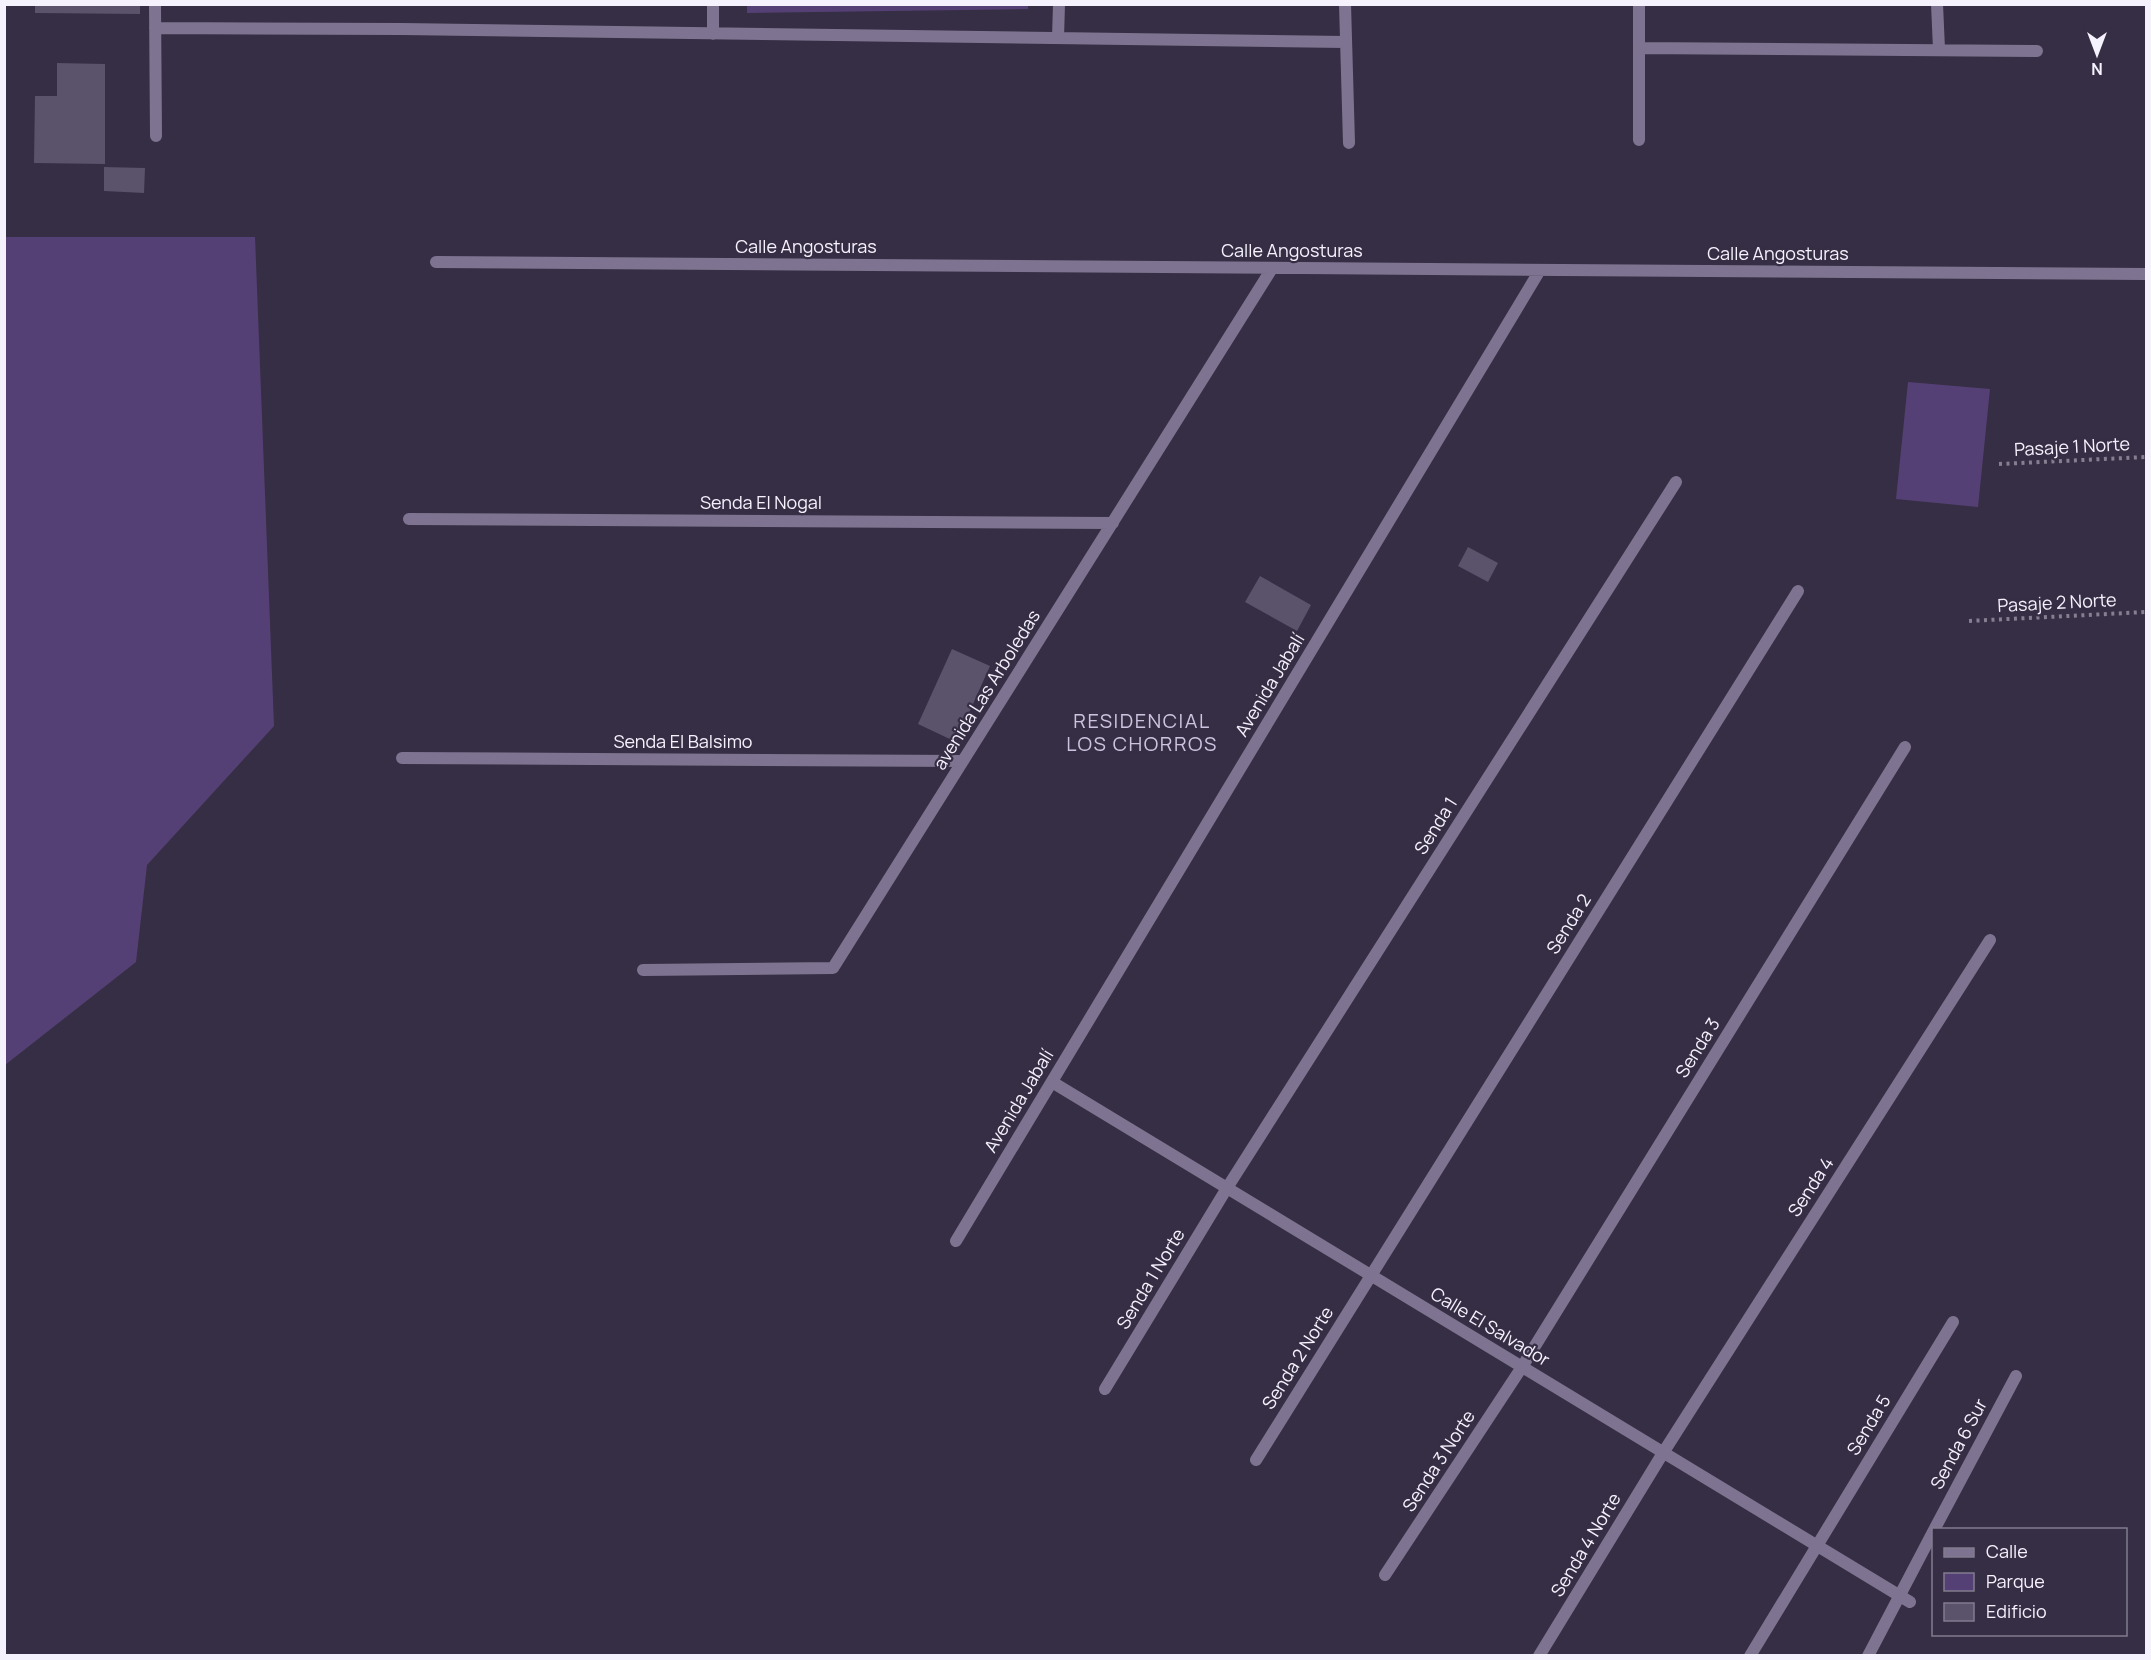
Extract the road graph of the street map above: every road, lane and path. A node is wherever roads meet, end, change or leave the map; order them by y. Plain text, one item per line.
1 (155, 4) edge
2 (713, 4) edge
3 (1059, 4) edge
4 (1346, 4) edge
5 (1639, 4) edge
6 (1937, 4) edge
7 (155, 28) junction
8 (713, 34) junction
9 (1058, 38) junction
10 (1346, 42) junction
11 (1639, 48) junction
12 (1939, 49) junction
13 (2037, 51) dead end
14 (156, 136) dead end
15 (1639, 140) dead end
16 (1349, 143) dead end
17 (436, 262) dead end
18 (1271, 270) junction
19 (1540, 270) junction
20 (2146, 274) edge
21 (2146, 457) edge
22 (1999, 465) dead end
23 (1676, 482) dead end
24 (409, 519) dead end
25 (1113, 523) junction
26 (1798, 591) dead end
27 (2146, 612) edge
28 (1969, 621) dead end
29 (1905, 747) dead end
30 (402, 758) dead end
31 (963, 761) junction
32 (1990, 940) dead end
33 (644, 970) dead end
34 (1052, 1082) junction
35 (1227, 1188) junction
36 (956, 1241) dead end
37 (1371, 1275) junction
38 (1953, 1322) dead end
39 (1522, 1367) junction
40 (2016, 1376) dead end
41 (1105, 1389) dead end
42 (1663, 1453) junction
43 (1256, 1460) dead end
44 (1935, 1528) edge
45 (1932, 1534) edge
46 (1817, 1546) junction
47 (1385, 1575) dead end
48 (1899, 1595) junction
49 (1910, 1602) dead end
50 (1539, 1656) edge
51 (1750, 1656) edge
52 (1868, 1656) edge

1 - 7 street
2 - 8 street
3 - 9 street
4 - 10 street
5 - 11 street
6 - 12 street
7 - 8 street
7 - 14 street
8 - 9 street
9 - 10 street
10 - 16 street
11 - 12 street
11 - 15 street
12 - 13 street
17 - 18 street, Calle Angosturas
18 - 19 street, Calle Angosturas
18 - 25 street, avenida Las Arboledas
19 - 20 street, Calle Angosturas
19 - 34 street, Avenida Jabalí
21 - 22 path, Pasaje 1 Norte
23 - 35 street, Senda 1
24 - 25 street, Senda El Nogal
25 - 31 street, avenida Las Arboledas
26 - 37 street, Senda 2
27 - 28 path, Pasaje 2 Norte
29 - 39 street, Senda 3
30 - 31 street, Senda El Balsimo
31 - 33 street, avenida Las Arboledas
32 - 42 street, Senda 4
34 - 35 street, Calle El Salvador
34 - 36 street, Avenida Jabalí
35 - 37 street, Calle El Salvador
35 - 41 street, Senda 1 Norte
37 - 39 street, Calle El Salvador
37 - 43 street, Senda 2 Norte
38 - 46 street, Senda 5
39 - 42 street, Calle El Salvador
39 - 47 street, Senda 3 Norte
40 - 44 street, Senda 6 Sur
42 - 46 street, Calle El Salvador
42 - 50 street, Senda 4 Norte
45 - 48 street, Senda 6 Sur
46 - 48 street, Calle El Salvador
46 - 51 street, Senda 5
48 - 49 street, Calle El Salvador
48 - 52 street, Senda 6 Sur

